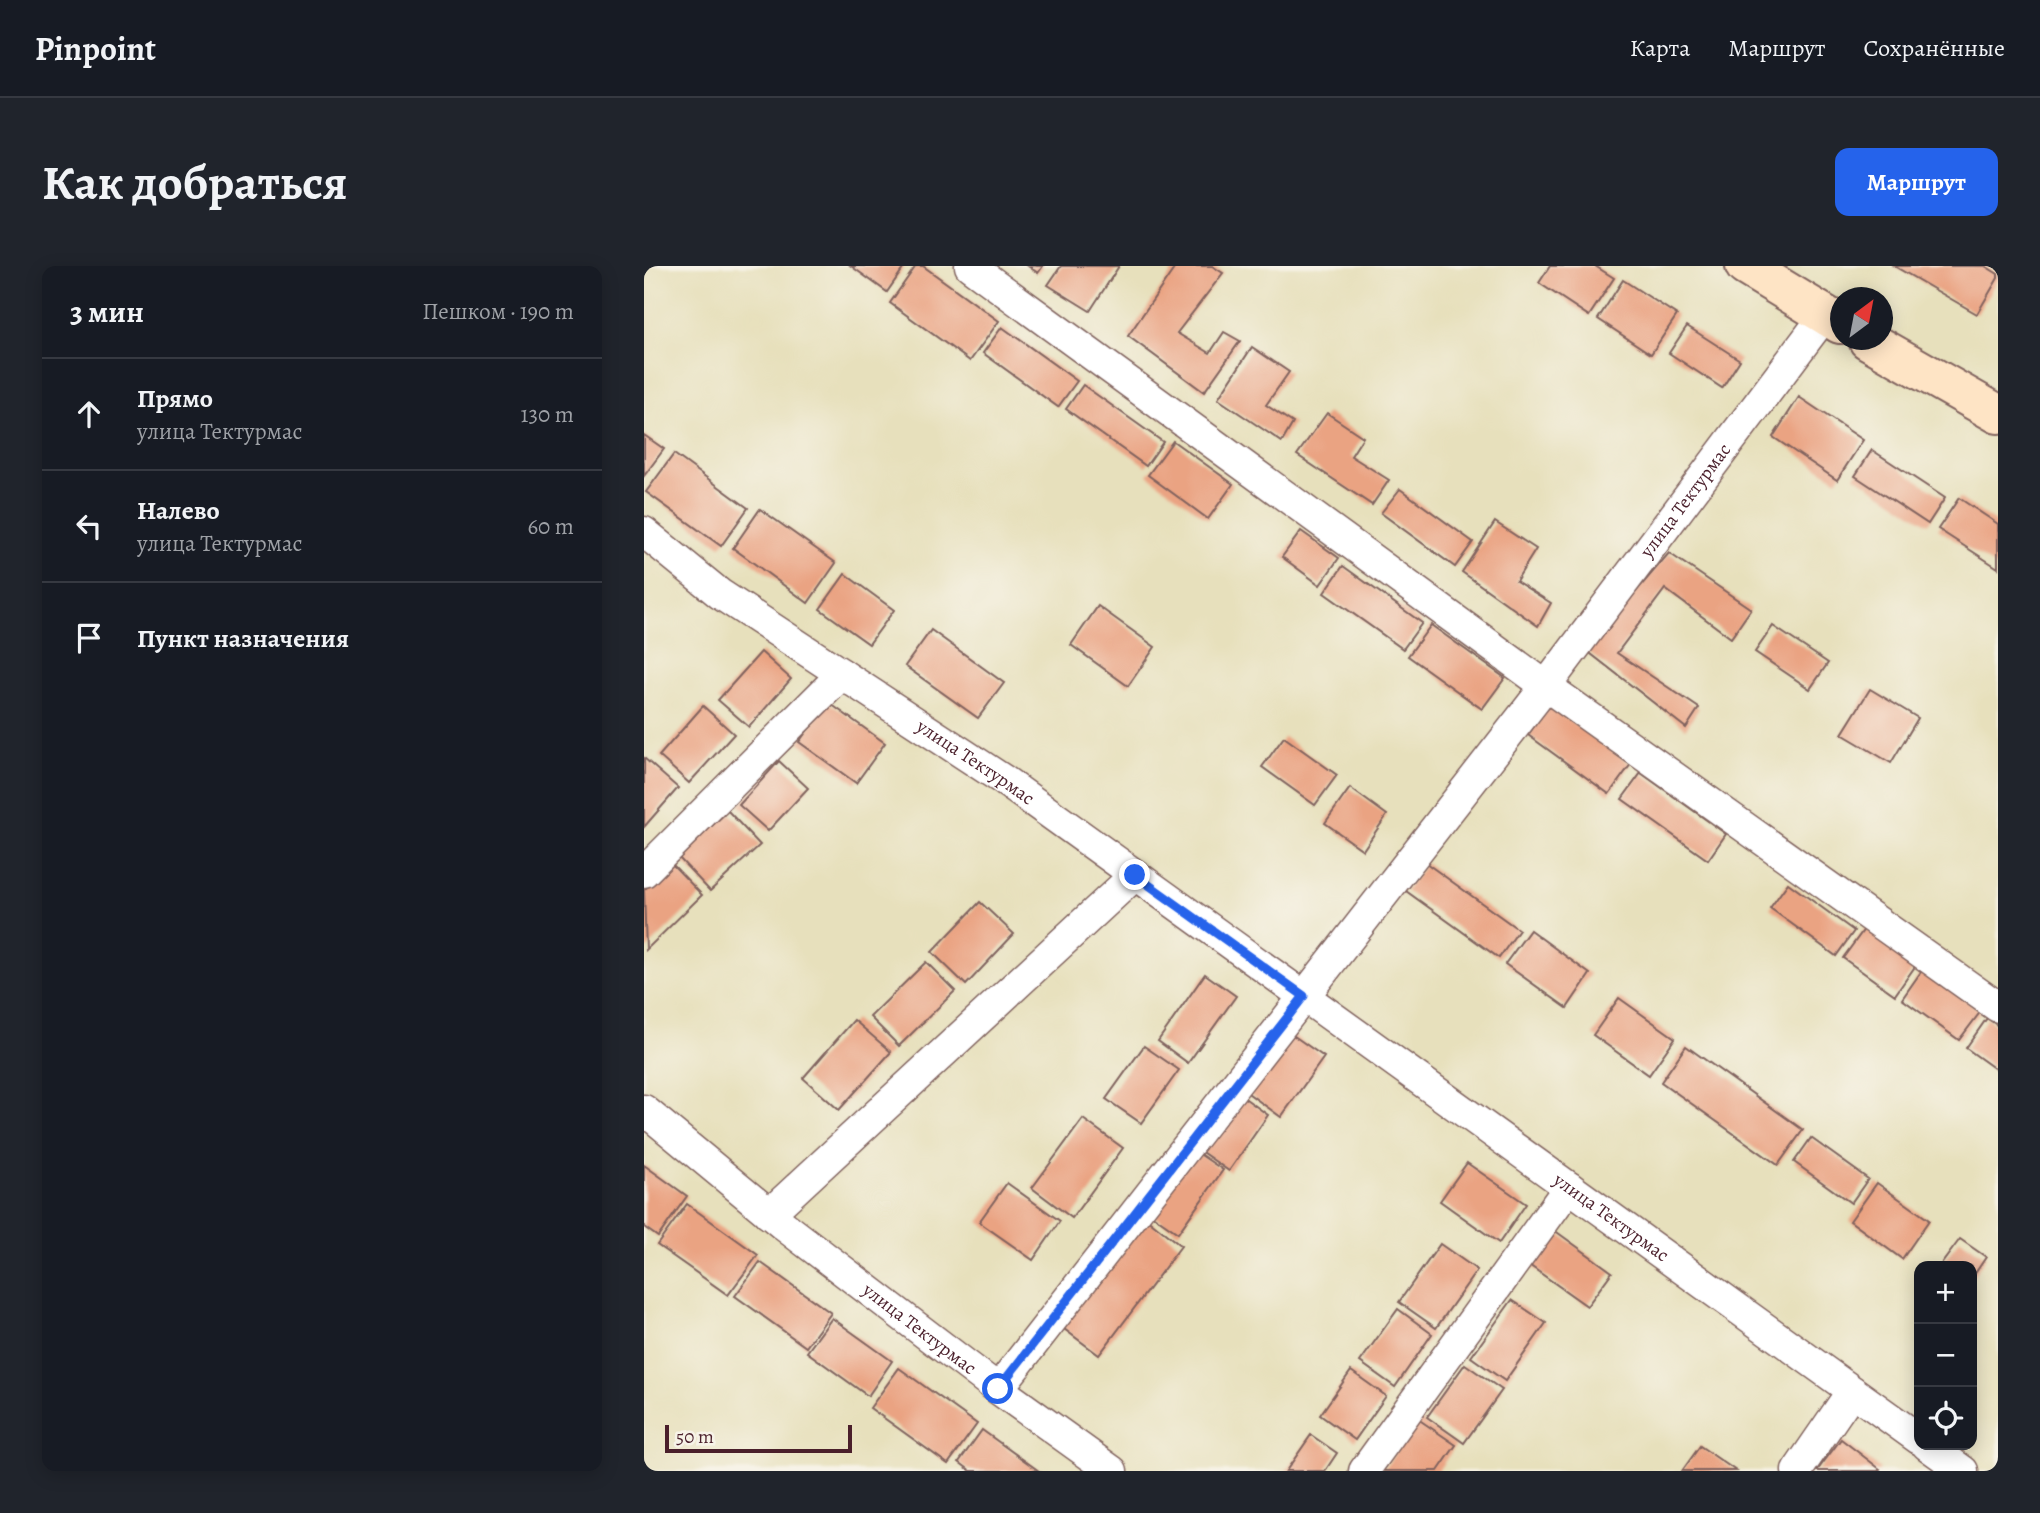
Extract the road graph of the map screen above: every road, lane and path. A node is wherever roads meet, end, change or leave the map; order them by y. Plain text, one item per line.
1 (970, 266) edge
2 (1745, 266) edge
3 (1830, 317) edge
4 (1830, 323) edge
5 (1886, 350) edge
6 (1998, 414) edge
7 (644, 532) edge
8 (842, 674) junction
9 (1546, 686) junction
10 (644, 872) edge
11 (1135, 875) junction
12 (1304, 996) junction
13 (1998, 1007) edge
14 (644, 1111) edge
15 (1569, 1187) junction
16 (769, 1214) junction
17 (998, 1389) junction
18 (1852, 1391) junction
19 (1914, 1435) edge
20 (1934, 1450) edge
21 (1112, 1471) edge
22 (1364, 1471) edge
23 (1797, 1471) edge
24 (1963, 1471) edge

1 - 9 street
2 - 3 street
4 - 9 street, улица Тектурмас
5 - 6 street
7 - 8 street, улица Тектурмас
8 - 10 street
8 - 11 street, улица Тектурмас
9 - 12 street, улица Тектурмас
9 - 13 street
11 - 12 street, улица Тектурмас
11 - 16 street
12 - 15 street, улица Тектурмас
12 - 17 street, улица Тектурмас
14 - 16 street, улица Тектурмас
15 - 18 street, улица Тектурмас
15 - 22 street
16 - 17 street, улица Тектурмас
17 - 21 street, улица Тектурмас
18 - 19 street, улица Тектурмас
18 - 23 street
20 - 24 street

